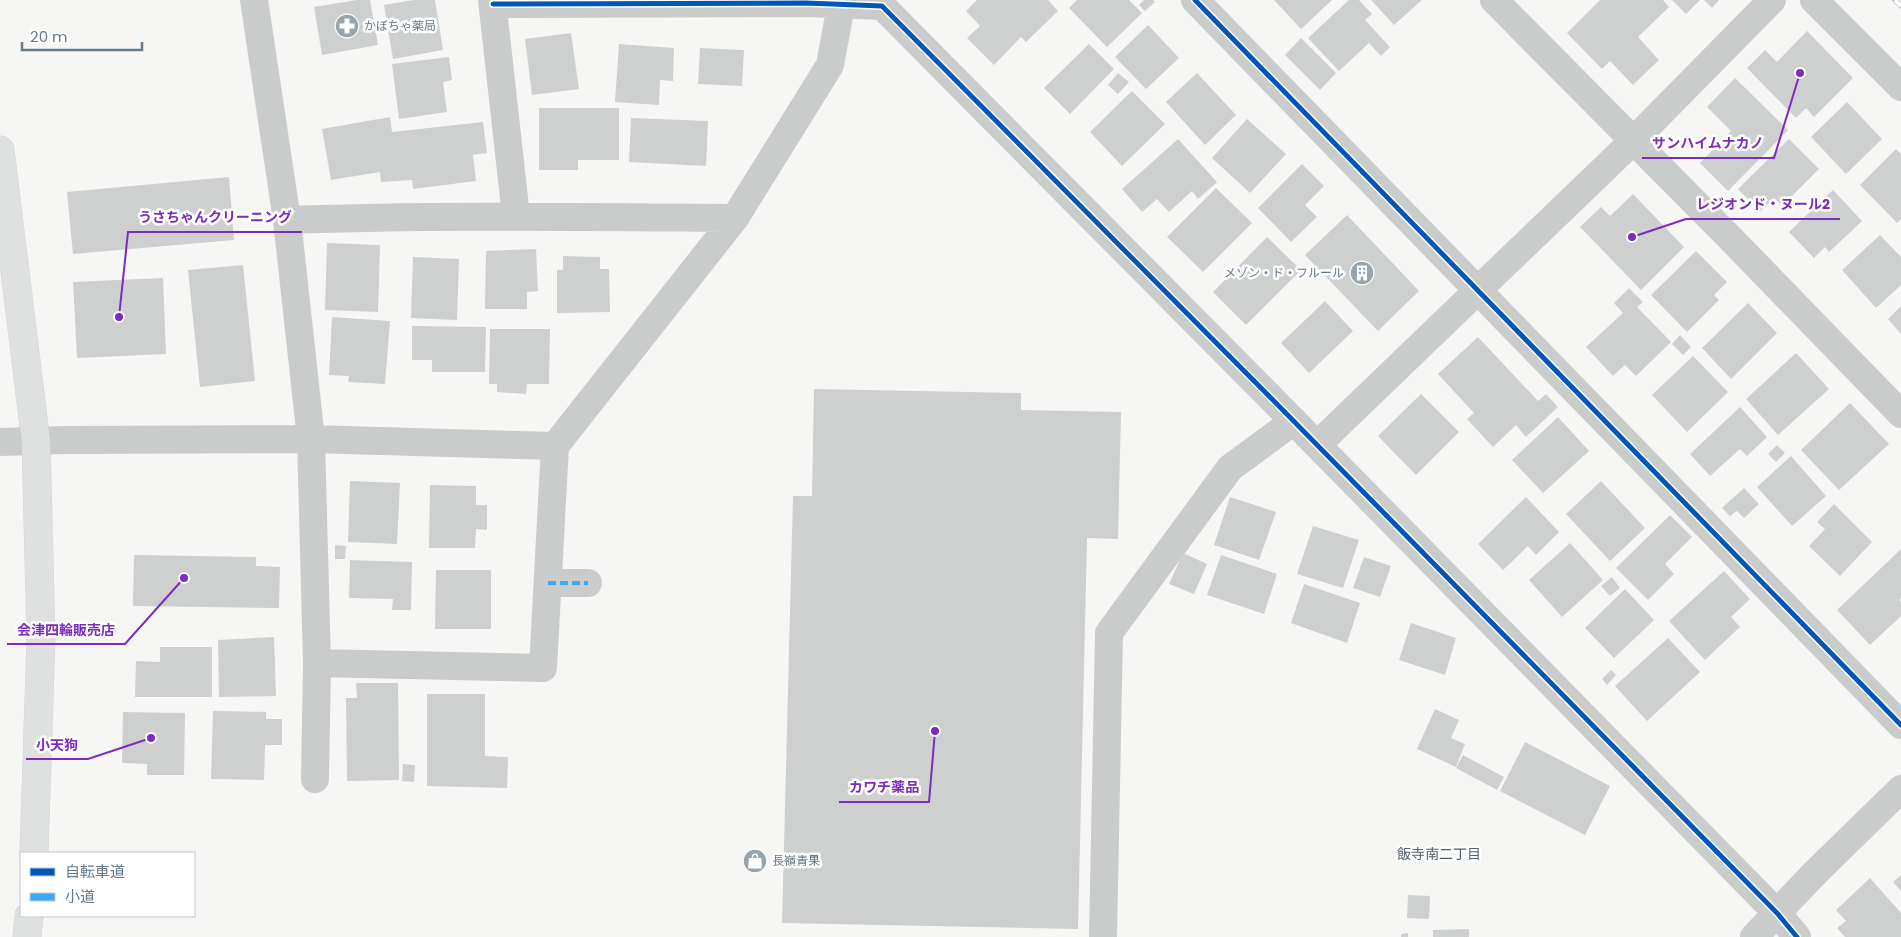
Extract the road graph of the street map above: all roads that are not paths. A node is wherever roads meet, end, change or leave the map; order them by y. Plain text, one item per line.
1 (254, 0) edge
2 (1195, 0) edge
3 (1494, 0) edge
4 (1772, 0) edge
5 (1814, 0) edge
6 (492, 2) edge
7 (841, 2) edge
8 (1901, 87) edge
9 (1633, 141) junction
10 (0, 150) edge
11 (516, 216) junction
12 (734, 218) junction
13 (287, 220) junction
14 (1477, 291) junction
15 (1901, 414) edge
16 (1294, 421) junction
17 (311, 439) junction
18 (0, 442) edge
19 (36, 442) junction
20 (1317, 444) junction
21 (555, 446) junction
22 (548, 583) junction
23 (588, 583) dead end
24 (316, 663) junction
25 (1901, 725) edge
26 (315, 779) dead end
27 (1901, 789) edge
28 (34, 852) edge
29 (1777, 913) junction
30 (29, 917) edge
31 (27, 937) edge
32 (1103, 937) edge
33 (1754, 937) edge
34 (1797, 937) edge

1 - 13 street
2 - 14 street
3 - 9 street
4 - 9 street
5 - 8 street
6 - 7 street
6 - 11 street
7 - 12 street
7 - 16 street
9 - 14 street
9 - 15 street
10 - 19 street
11 - 12 street
11 - 13 street
12 - 21 street
13 - 17 street
14 - 20 street
14 - 25 street
16 - 20 street
16 - 32 street
17 - 19 street
17 - 21 street
17 - 24 street
18 - 19 street
19 - 28 street
20 - 29 street
21 - 22 street
22 - 23 street
22 - 24 street
24 - 26 street
27 - 29 street
29 - 33 street
29 - 34 street
30 - 31 street

